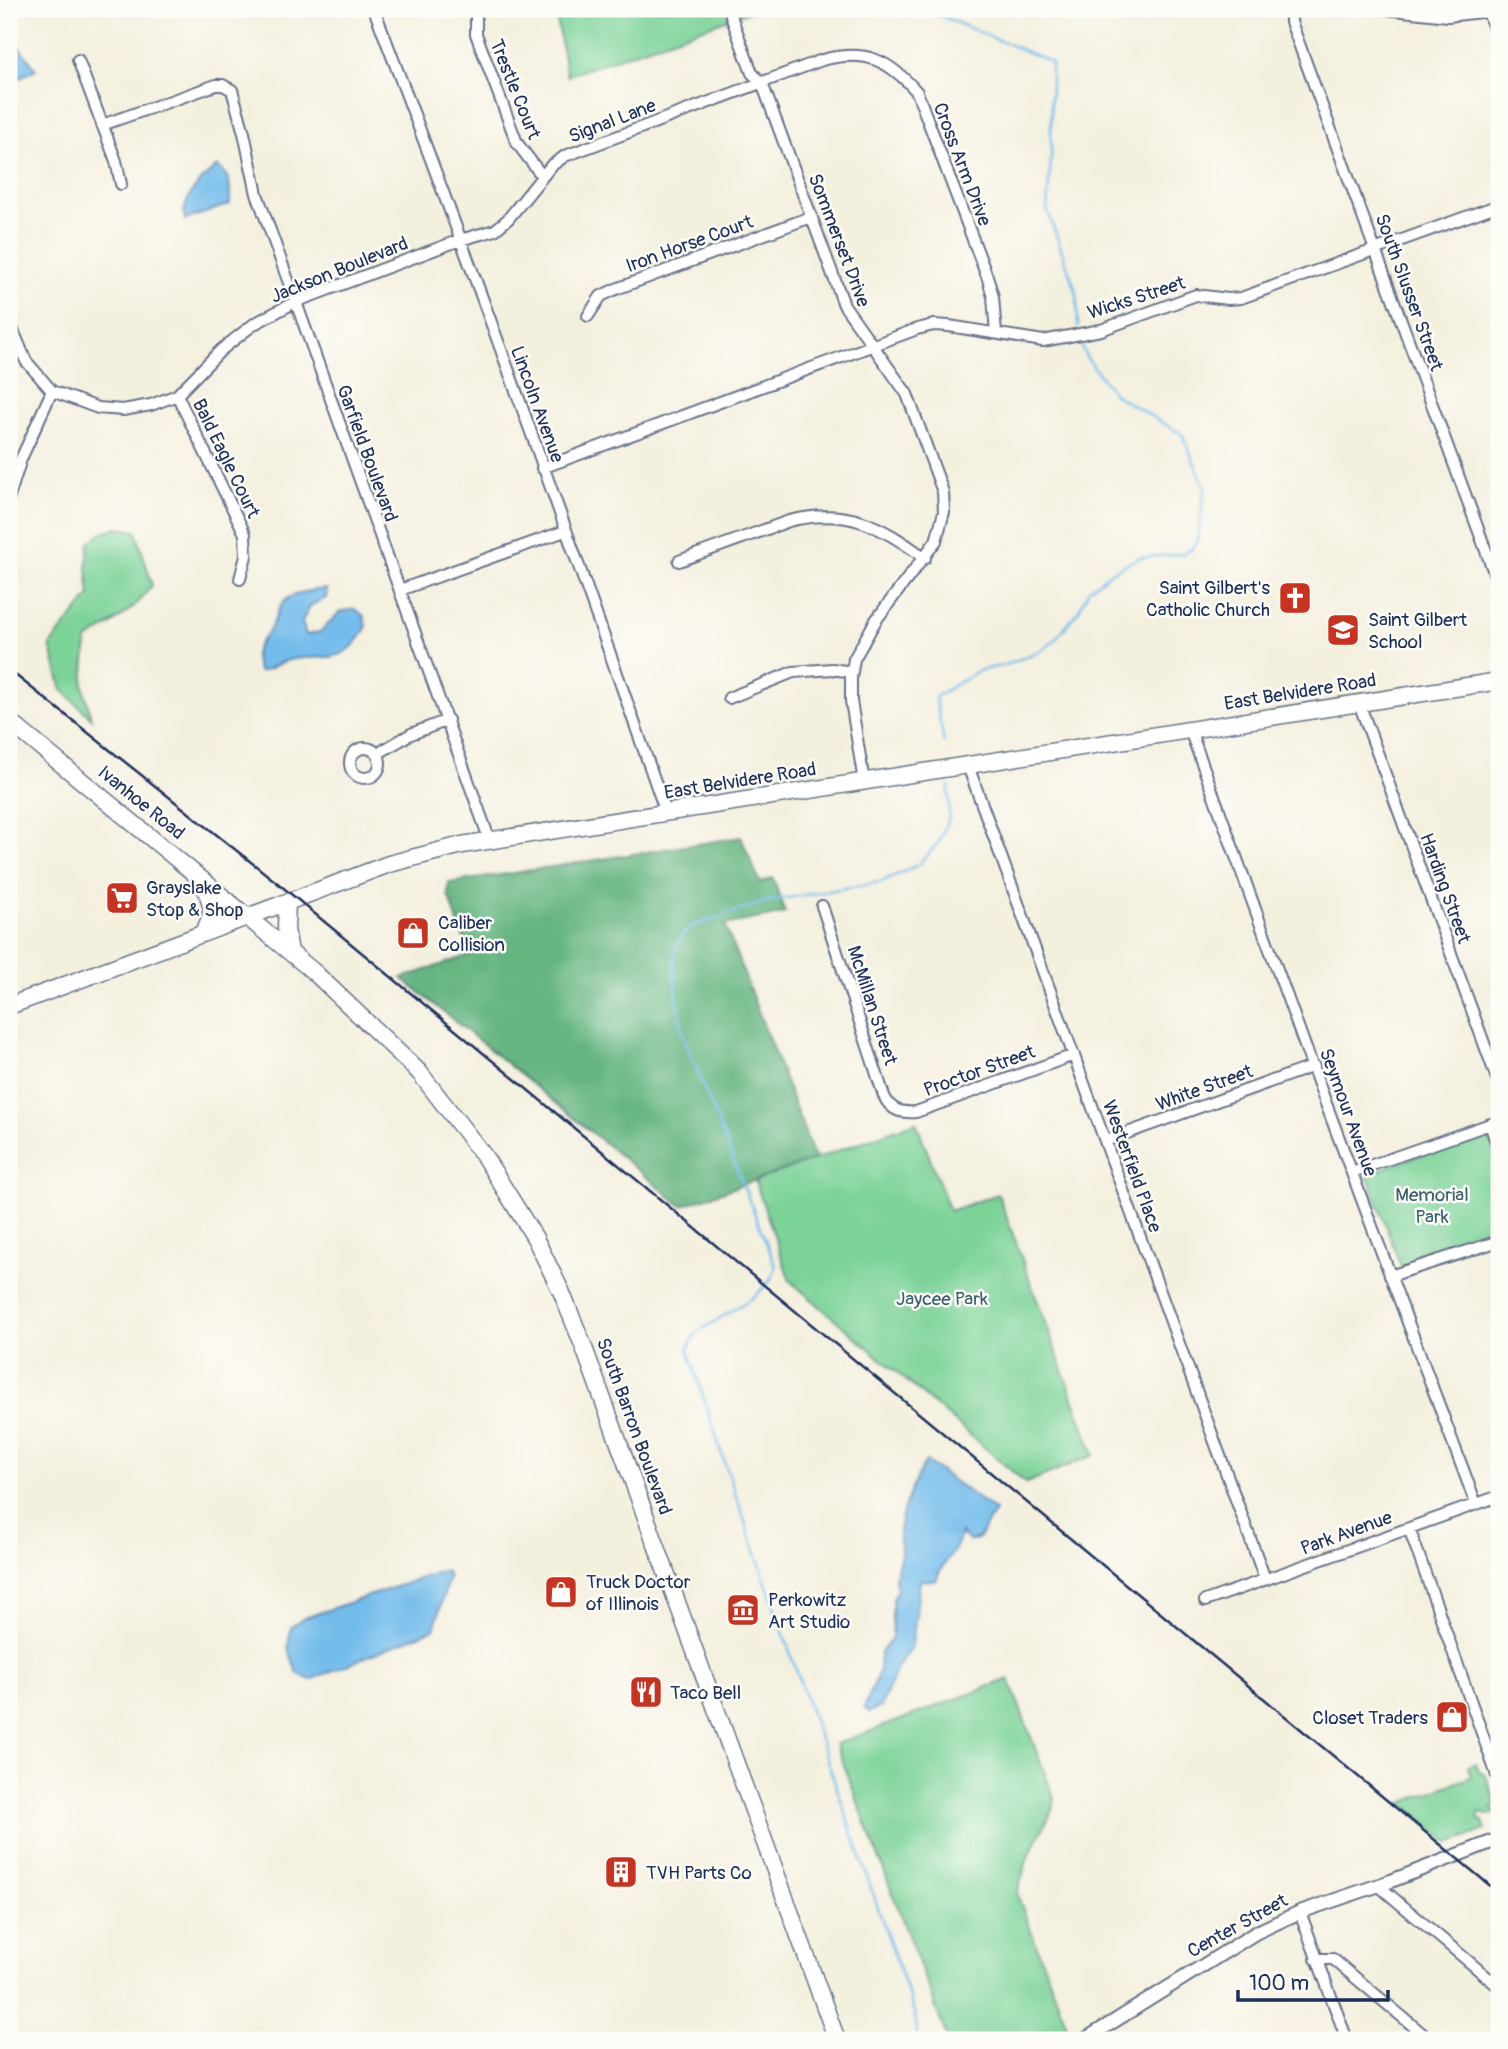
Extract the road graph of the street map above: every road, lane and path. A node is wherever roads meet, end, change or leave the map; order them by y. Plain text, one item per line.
1 (374, 9) edge
2 (476, 9) edge
3 (1291, 9) edge
4 (1385, 9) edge
5 (1488, 10) edge
6 (731, 16) dead end
7 (1499, 42) edge
8 (78, 60) dead end
9 (762, 83) junction
10 (102, 125) junction
11 (542, 176) junction
12 (121, 184) dead end
13 (1499, 205) edge
14 (811, 217) junction
15 (460, 240) junction
16 (1375, 248) junction
17 (295, 302) junction
18 (588, 316) dead end
19 (9, 321) edge
20 (996, 333) junction
21 (872, 346) junction
22 (52, 391) junction
23 (177, 395) junction
24 (542, 468) junction
25 (9, 497) edge
26 (565, 530) junction
27 (925, 558) junction
28 (680, 561) dead end
29 (240, 579) dead end
30 (1499, 586) edge
31 (400, 590) junction
32 (852, 672) junction
33 (1499, 681) edge
34 (729, 698) dead end
35 (1359, 703) junction
36 (448, 720) junction
37 (9, 721) edge
38 (1190, 730) junction
39 (377, 754) dead end
40 (968, 766) junction
41 (864, 782) junction
42 (666, 813) junction
43 (490, 841) junction
44 (202, 880) junction
45 (287, 902) junction
46 (822, 906) dead end
47 (247, 917) junction
48 (202, 934) junction
49 (290, 951) junction
50 (9, 1006) edge
51 (1074, 1055) junction
52 (1314, 1066) junction
53 (1499, 1084) edge
54 (896, 1111) joint
55 (1494, 1123) edge
56 (1105, 1141) junction
57 (1499, 1150) edge
58 (1352, 1172) junction
59 (1499, 1241) edge
60 (1391, 1276) junction
61 (1499, 1496) edge
62 (1476, 1504) junction
63 (1409, 1528) junction
64 (1265, 1579) junction
65 (1205, 1601) dead end
66 (1499, 1782) edge
67 (1499, 1839) edge
68 (1380, 1886) junction
69 (1300, 1912) junction
70 (1316, 1959) junction
71 (1499, 1987) edge
72 (837, 2040) edge
73 (1084, 2040) edge
74 (1347, 2040) edge
75 (1430, 2040) edge

1 - 15 street, Lincoln Avenue
2 - 11 street, Trestle Court
3 - 16 street, South Slusser Street
4 - 5 street
5 - 7 street
6 - 9 street, Sommerset Drive
8 - 10 street
9 - 11 street, Signal Lane
9 - 14 street, Sommerset Drive
9 - 20 street, Cross Arm Drive
10 - 12 street
10 - 17 street, Garfield Boulevard
11 - 15 street, Signal Lane
13 - 16 street, Wicks Street
14 - 18 street, Iron Horse Court
14 - 21 street, Sommerset Drive
15 - 17 street, Jackson Boulevard
15 - 24 street, Lincoln Avenue
16 - 20 street, Wicks Street
16 - 30 street, South Slusser Street
17 - 23 street, Jackson Boulevard
17 - 31 street, Garfield Boulevard
19 - 22 street, Jackson Boulevard
20 - 21 street, Wicks Street
21 - 24 street, Wicks Street
21 - 27 street, Sommerset Drive
22 - 23 street, Jackson Boulevard
22 - 25 street
23 - 29 street, Bald Eagle Court
24 - 26 street, Lincoln Avenue
26 - 31 street
26 - 42 street, Lincoln Avenue
27 - 28 street
27 - 32 street, Sommerset Drive
31 - 36 street, Garfield Boulevard
32 - 34 street
32 - 41 street, Sommerset Drive
33 - 35 main road, East Belvidere Road
35 - 38 main road, East Belvidere Road
35 - 53 street, Harding Street
36 - 39 street
36 - 43 street, Garfield Boulevard
37 - 44 main road, Ivanhoe Road
38 - 40 main road, East Belvidere Road
38 - 52 street, Seymour Avenue
40 - 41 main road, East Belvidere Road
40 - 51 street, Westerfield Place
41 - 42 main road, East Belvidere Road
42 - 43 main road, East Belvidere Road
43 - 45 main road, East Belvidere Road
44 - 47 main road, Ivanhoe Road
44 - 48 main road
45 - 47 main road, East Belvidere Road
45 - 49 main road
46 - 54 street, McMillan Street
47 - 48 main road, East Belvidere Road
47 - 49 main road, South Barron Boulevard
48 - 50 main road, East Belvidere Road
49 - 72 main road, South Barron Boulevard
51 - 54 street, Proctor Street
51 - 56 street, Westerfield Place
52 - 56 street, White Street
52 - 58 street, Seymour Avenue
55 - 57 street
55 - 58 street
56 - 64 street, Westerfield Place
58 - 60 street, Seymour Avenue
59 - 60 street
60 - 62 street, Seymour Avenue
61 - 62 street, Park Avenue
62 - 63 street, Park Avenue
63 - 64 street, Park Avenue
63 - 66 street
64 - 65 street, Park Avenue
67 - 68 street, Center Street
68 - 69 street, Center Street
68 - 71 street
69 - 70 street
69 - 73 street, Center Street
70 - 74 street
70 - 75 street

